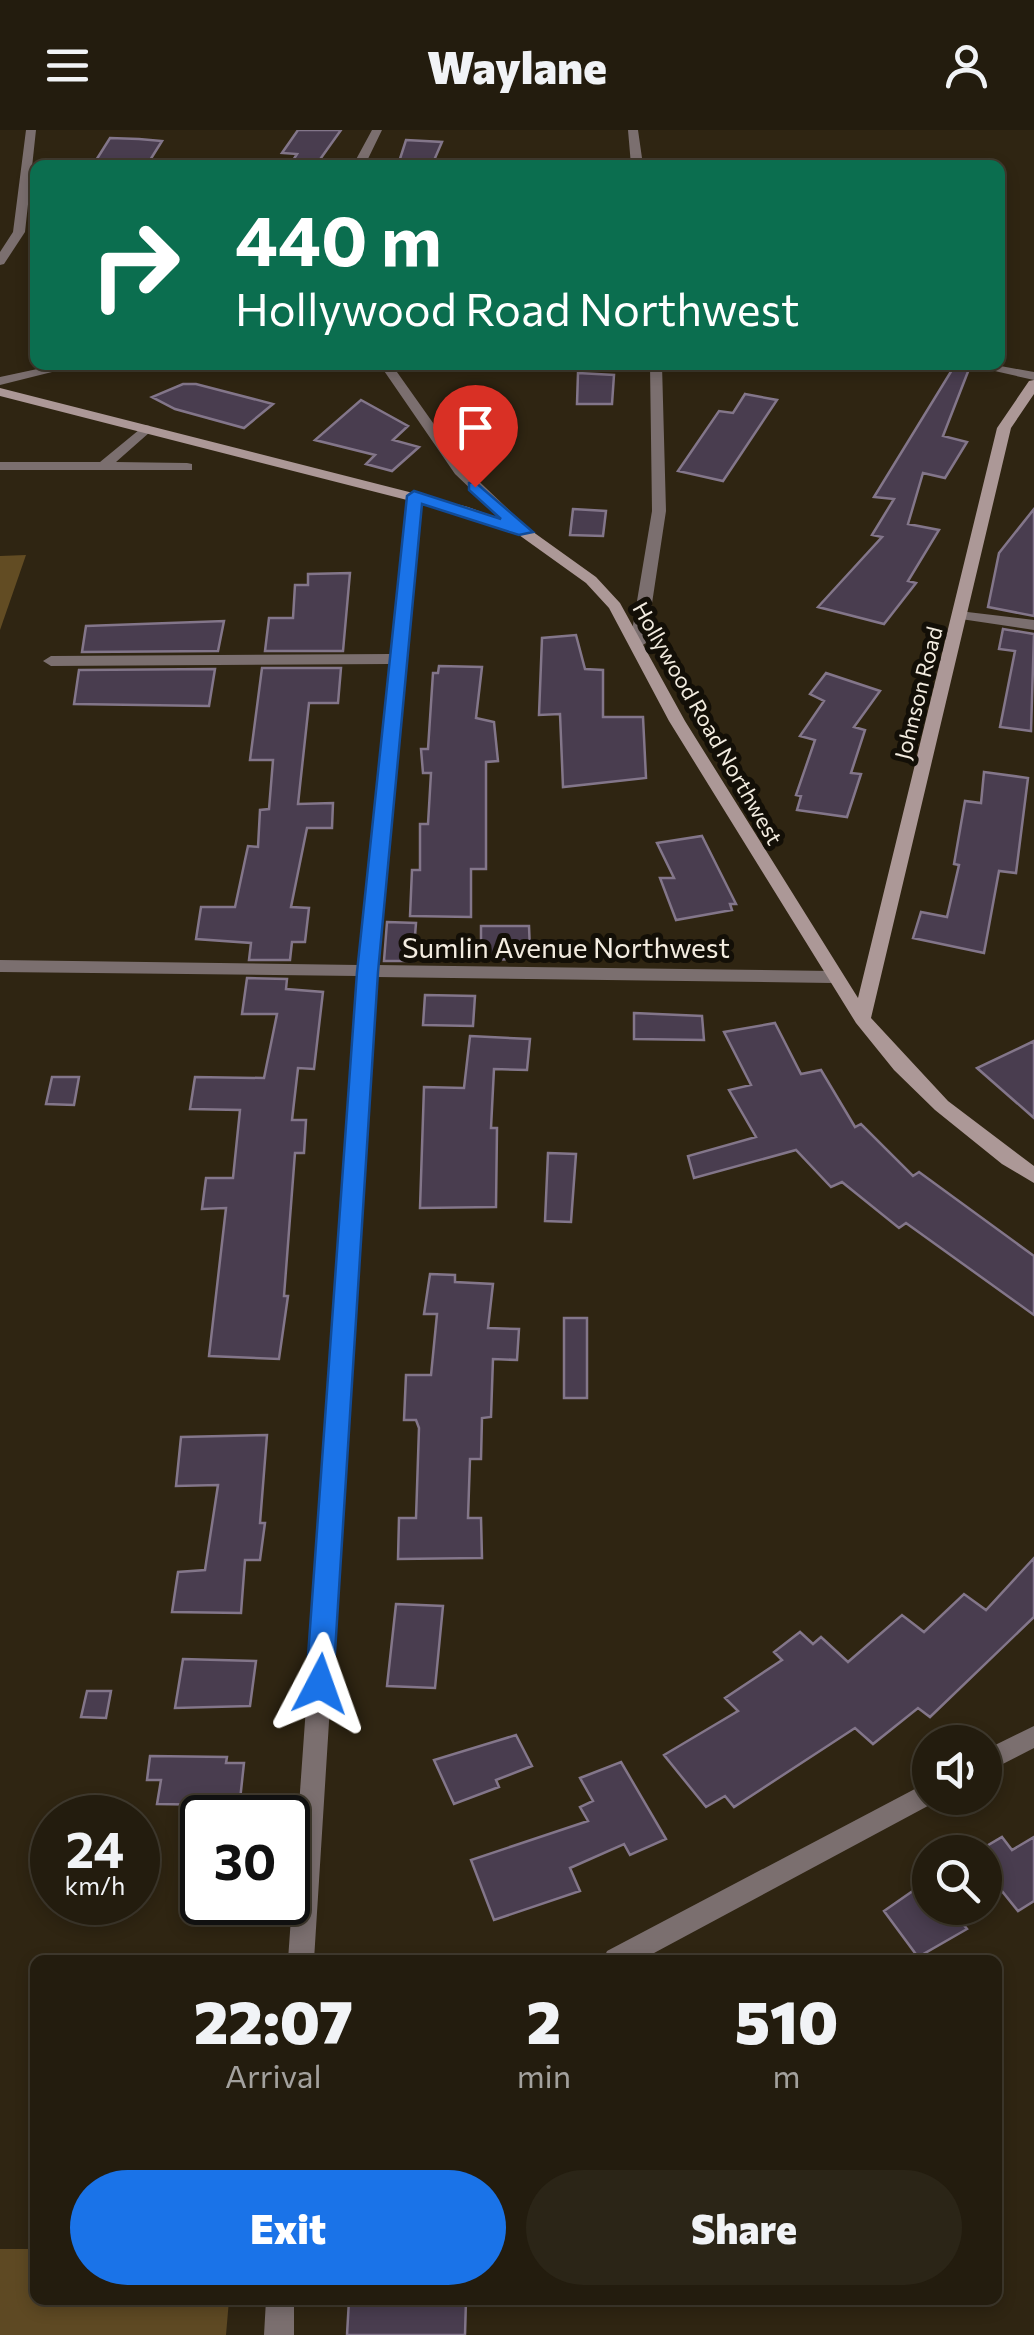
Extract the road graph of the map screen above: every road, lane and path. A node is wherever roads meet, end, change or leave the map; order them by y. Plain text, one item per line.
1 (31, 130) edge
2 (378, 130) edge
3 (633, 130) edge
4 (363, 160) edge
5 (637, 160) edge
6 (0, 261) edge
7 (52, 370) edge
8 (389, 370) edge
9 (656, 370) edge
10 (1001, 370) edge
11 (1034, 376) edge
12 (0, 382) edge
13 (1034, 384) edge
14 (0, 392) edge
15 (146, 428) junction
16 (0, 466) edge
17 (104, 466) junction
18 (187, 468) dead end
19 (414, 496) junction
20 (524, 532) junction
21 (960, 615) junction
22 (1034, 625) edge
23 (638, 643) junction
24 (398, 659) junction
25 (51, 662) dead end
26 (0, 966) edge
27 (368, 972) junction
28 (832, 976) junction
29 (862, 1020) junction
30 (1034, 1176) edge
31 (1034, 1736) edge
32 (1002, 1753) edge
33 (912, 1802) edge
34 (301, 1955) edge
35 (625, 1955) edge
36 (280, 2305) edge
37 (278, 2335) edge

1 - 6 street
2 - 4 street
3 - 5 street
7 - 12 street
8 - 20 street
9 - 23 street
10 - 11 street
13 - 21 street, Johnson Road
14 - 15 street, Hollywood Road Northwest
15 - 17 street
15 - 19 street, Hollywood Road Northwest
16 - 17 street
17 - 18 street
19 - 20 street, Hollywood Road Northwest
19 - 24 street
20 - 23 street, Hollywood Road Northwest
21 - 22 street
21 - 29 street, Johnson Road
23 - 28 street, Hollywood Road Northwest
24 - 25 street
24 - 27 street
26 - 27 street, Sumlin Avenue Northwest
27 - 28 street, Sumlin Avenue Northwest
27 - 34 street
28 - 29 street, Hollywood Road Northwest
29 - 30 street, Hollywood Road Northwest
31 - 32 street
33 - 35 street
36 - 37 street

